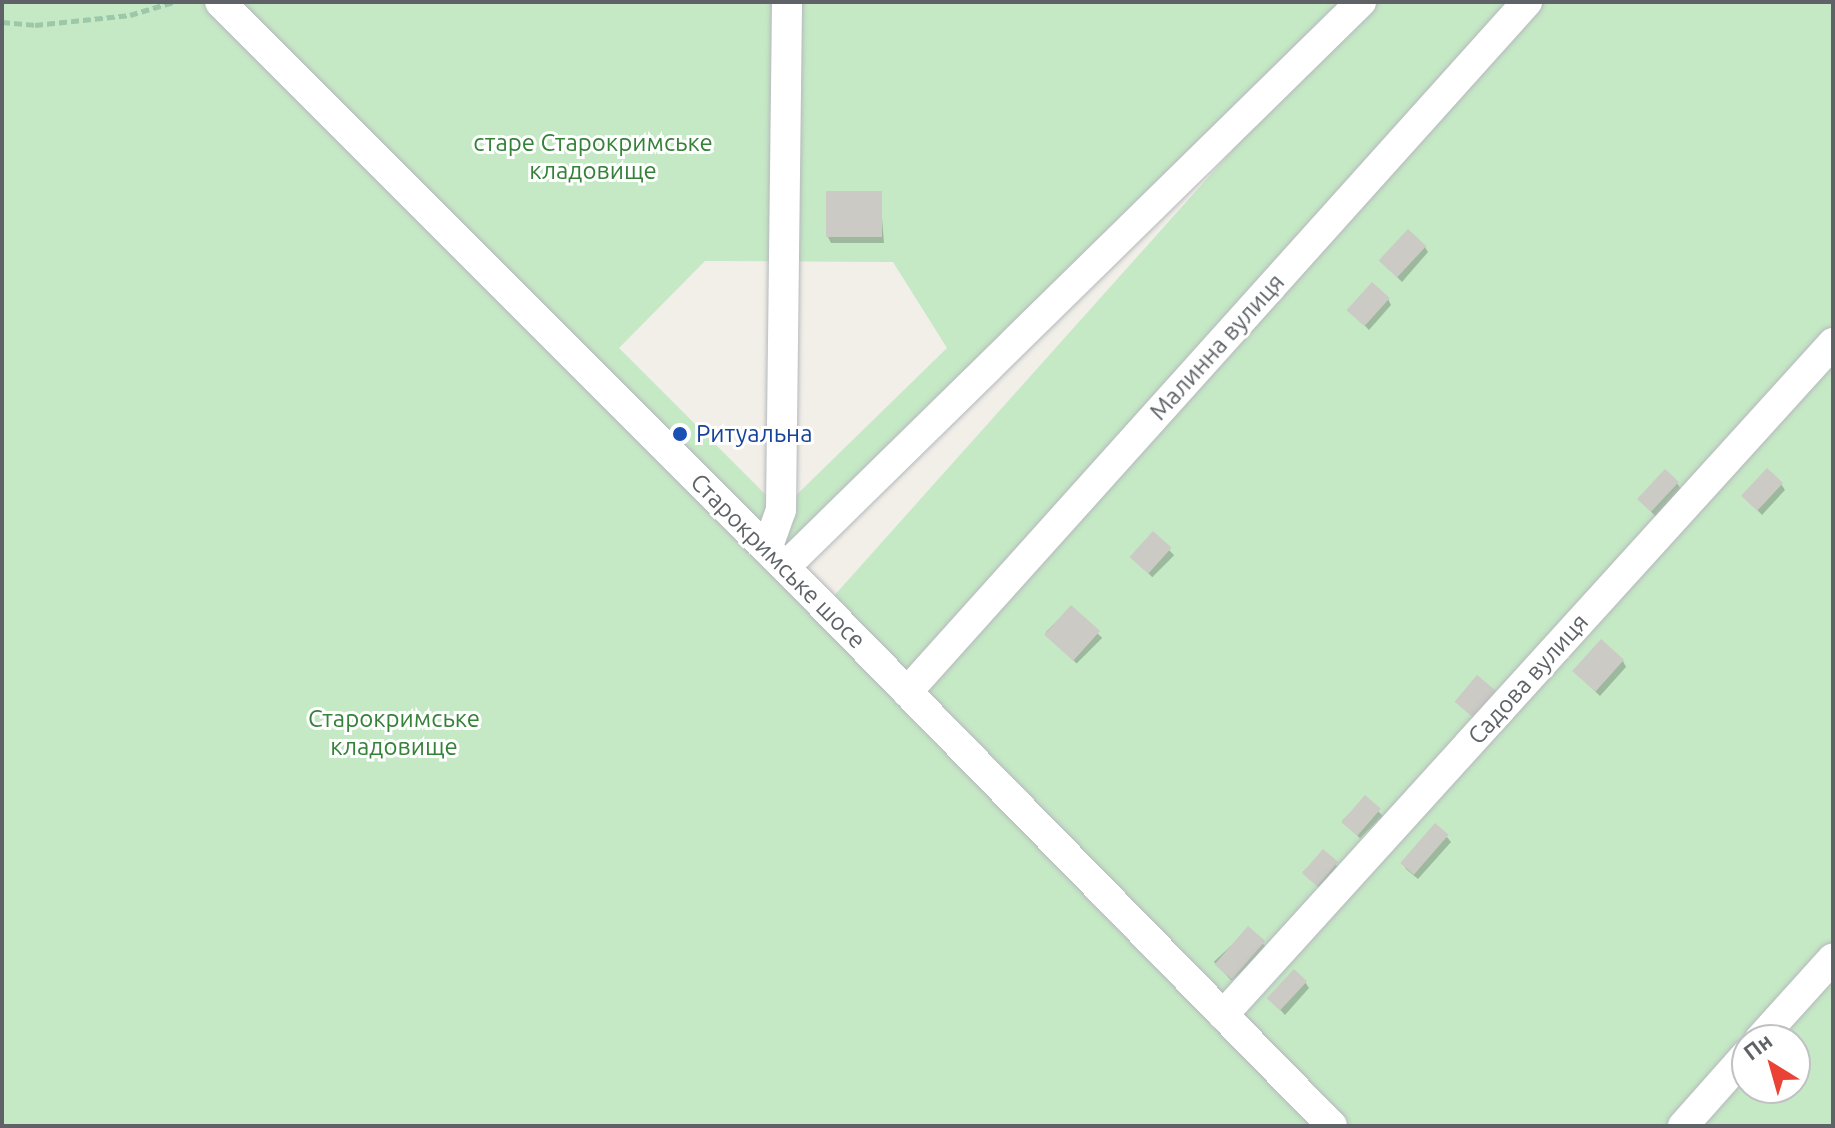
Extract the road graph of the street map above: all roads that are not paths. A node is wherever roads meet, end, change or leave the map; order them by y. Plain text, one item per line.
1 (220, 2) edge
2 (787, 2) edge
3 (1361, 2) edge
4 (1527, 2) edge
5 (1833, 343) edge
6 (776, 558) junction
7 (907, 692) junction
8 (1833, 958) edge
9 (1223, 1015) junction
10 (1773, 1024) edge
11 (1731, 1072) edge
12 (1332, 1126) edge
13 (1683, 1126) edge

1 - 6 street, Старокримське шосе
2 - 6 street
3 - 6 street
4 - 7 street, Малинна вулиця
5 - 9 street, Садова вулиця
6 - 7 street, Старокримське шосе
7 - 9 street, Старокримське шосе
8 - 10 street
9 - 12 street, Старокримське шосе
11 - 13 street

